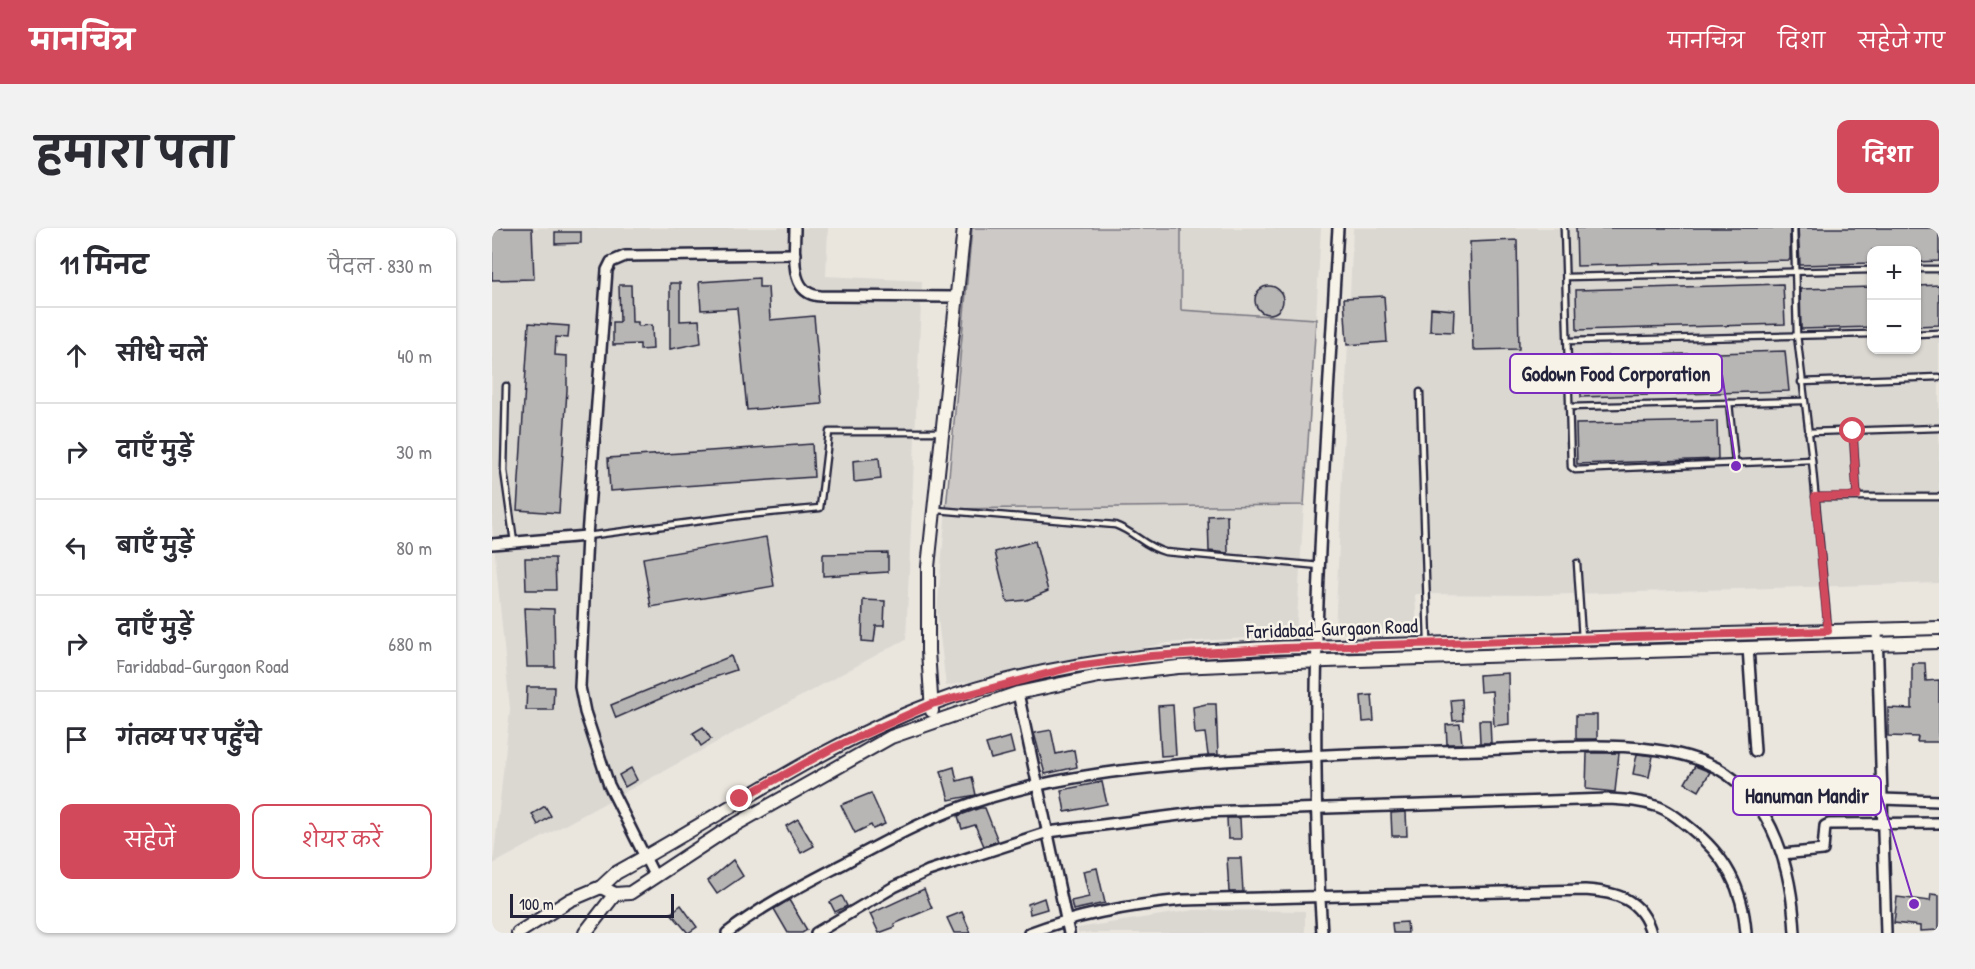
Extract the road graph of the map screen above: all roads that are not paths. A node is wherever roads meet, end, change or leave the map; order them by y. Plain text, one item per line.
1 (795, 228) edge
2 (964, 228) edge
3 (1338, 228) edge
4 (1564, 228) edge
5 (1794, 228) edge
6 (795, 254) junction
7 (1939, 268) edge
8 (1921, 269) edge
9 (1867, 270) edge
10 (1795, 273) junction
11 (1566, 277) junction
12 (955, 297) junction
13 (1939, 333) edge
14 (1867, 334) edge
15 (1921, 334) edge
16 (1797, 335) junction
17 (1568, 340) junction
18 (1939, 377) edge
19 (1801, 382) junction
20 (506, 386) dead end
21 (1420, 392) dead end
22 (1803, 401) junction
23 (1729, 403) junction
24 (1569, 406) junction
25 (1939, 428) edge
26 (1853, 431) junction
27 (941, 432) junction
28 (1808, 432) junction
29 (1812, 460) junction
30 (1735, 463) junction
31 (1857, 496) junction
32 (1815, 497) junction
33 (1939, 497) edge
34 (934, 510) junction
35 (587, 536) junction
36 (514, 542) junction
37 (492, 544) edge
38 (1576, 562) dead end
39 (1320, 566) junction
40 (1939, 628) edge
41 (1877, 629) junction
42 (1828, 631) junction
43 (1582, 639) junction
44 (1939, 642) edge
45 (1428, 644) junction
46 (1877, 644) junction
47 (1317, 647) junction
48 (1748, 647) junction
49 (1317, 661) junction
50 (1018, 693) junction
51 (932, 704) junction
52 (933, 721) junction
53 (1755, 751) dead end
54 (1317, 754) junction
55 (1038, 784) junction
56 (1882, 799) junction
57 (1939, 801) edge
58 (1758, 806) junction
59 (1318, 807) junction
60 (1883, 822) junction
61 (1939, 823) edge
62 (1048, 832) junction
63 (1782, 854) junction
64 (645, 857) junction
65 (656, 877) junction
66 (601, 887) junction
67 (615, 894) junction
68 (1319, 896) junction
69 (1066, 919) junction
70 (518, 933) edge
71 (585, 933) edge
72 (727, 933) edge
73 (816, 933) edge
74 (1029, 933) edge
75 (1069, 933) edge
76 (1322, 933) edge
77 (1651, 933) edge
78 (1746, 933) edge
79 (1796, 933) edge
80 (1886, 933) edge

1 - 6 street
2 - 12 main road
3 - 39 street
4 - 11 lane
5 - 10 lane
6 - 12 street
6 - 35 street
7 - 8 lane
9 - 10 lane
10 - 11 lane
10 - 16 lane
11 - 17 lane
12 - 27 main road
13 - 15 lane
14 - 16 lane
16 - 17 lane
16 - 19 lane
17 - 24 lane
18 - 19 lane
19 - 22 lane
20 - 36 lane
21 - 45 lane
22 - 23 lane
22 - 28 lane
23 - 24 lane
23 - 30 lane
24 - 30 lane
25 - 26 lane
26 - 28 lane
26 - 31 lane
27 - 34 main road
27 - 35 lane
28 - 29 lane
29 - 30 lane
29 - 32 lane
31 - 32 lane
31 - 33 lane
32 - 42 lane
34 - 39 lane
34 - 51 main road
35 - 36 street
35 - 64 street
36 - 37 street
38 - 43 lane
39 - 47 street
40 - 41 main road, Faridabad-Gurgaon Road
41 - 42 main road, Faridabad-Gurgaon Road
41 - 46 street
42 - 43 main road, Faridabad-Gurgaon Road
43 - 45 main road, Faridabad-Gurgaon Road
44 - 46 main road, Faridabad-Gurgaon Road
45 - 47 main road, Faridabad-Gurgaon Road
46 - 48 main road, Faridabad-Gurgaon Road
46 - 56 street
47 - 49 street
47 - 51 main road, Faridabad-Gurgaon Road
48 - 49 main road, Faridabad-Gurgaon Road
48 - 53 street
49 - 50 main road, Faridabad-Gurgaon Road
49 - 54 street
50 - 52 main road, Faridabad-Gurgaon Road
50 - 55 street
51 - 52 main road
51 - 64 main road, Faridabad-Gurgaon Road
52 - 65 main road, Faridabad-Gurgaon Road
54 - 55 street
54 - 58 street
54 - 59 street
55 - 62 street
55 - 72 street
56 - 57 street
56 - 58 street
56 - 60 street
58 - 63 street
59 - 62 street
59 - 68 street
59 - 78 street
60 - 61 street
60 - 63 street
60 - 80 street
62 - 69 street
62 - 73 street
63 - 79 street
64 - 65 street
64 - 66 main road, Faridabad-Gurgaon Road
65 - 67 main road, Faridabad-Gurgaon Road
66 - 67 main road
66 - 70 main road, Faridabad-Gurgaon Road
67 - 71 main road
68 - 69 street
68 - 76 street
68 - 77 street
69 - 74 street
69 - 75 street

